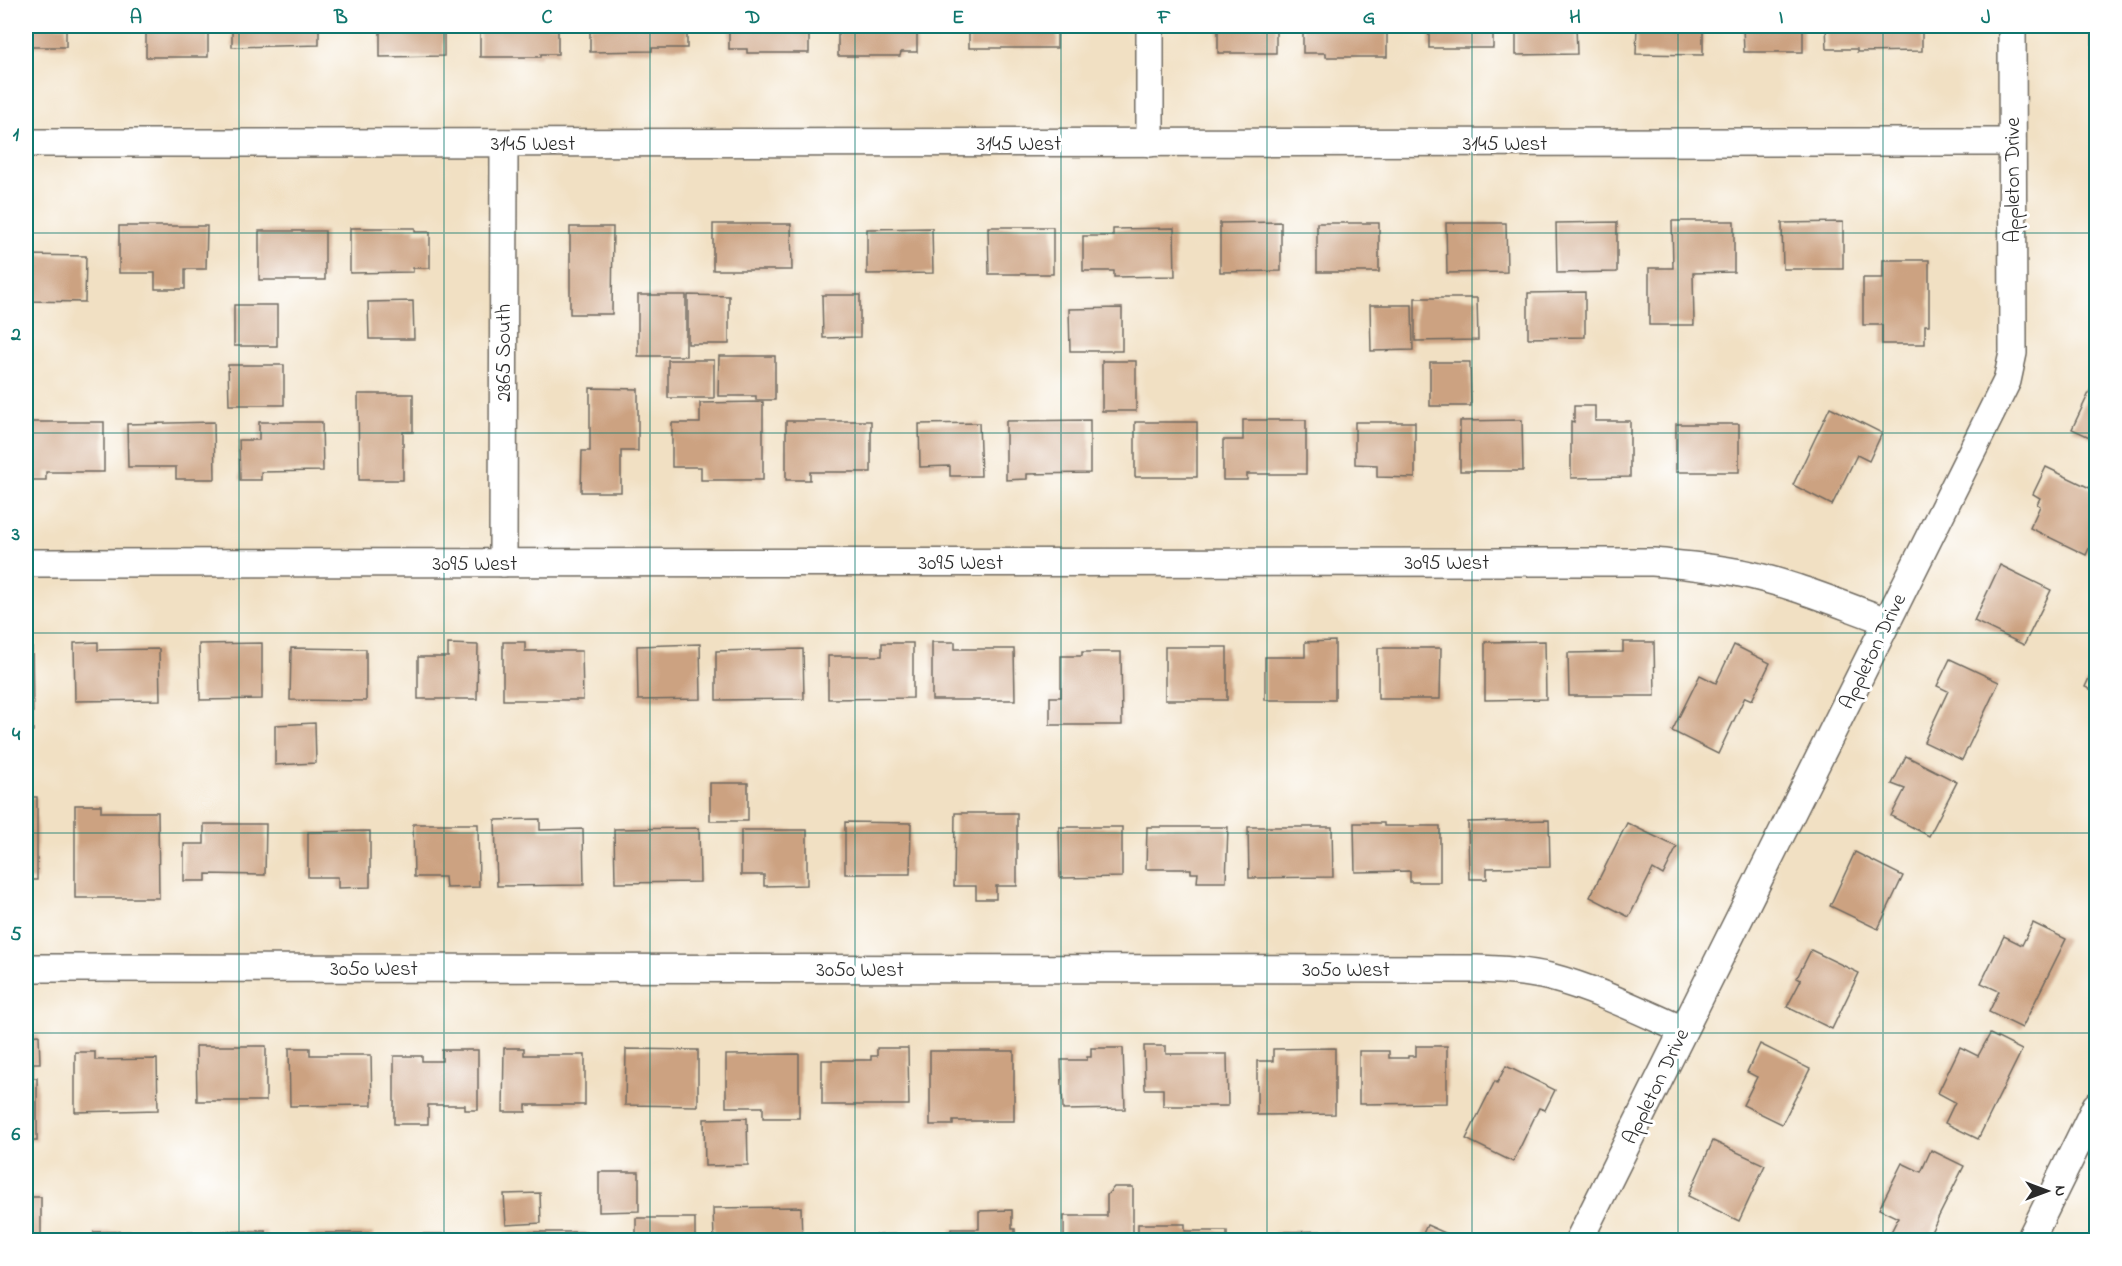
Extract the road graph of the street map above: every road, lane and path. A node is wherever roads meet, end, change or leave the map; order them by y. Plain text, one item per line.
1 (1150, 26) edge
2 (2012, 26) edge
3 (2012, 142) junction
4 (26, 143) edge
5 (504, 143) junction
6 (1150, 143) junction
7 (26, 563) edge
8 (502, 563) junction
9 (1887, 621) junction
10 (26, 968) edge
11 (1683, 1030) junction
12 (2097, 1106) edge
13 (1579, 1240) edge
14 (2030, 1240) edge

1 - 6 street
2 - 3 street, Appleton Drive
3 - 6 street, 3145 West
3 - 9 street, Appleton Drive
4 - 5 street, 3145 West
5 - 6 street, 3145 West
5 - 8 street, 2865 South
7 - 8 street, 3095 West
8 - 9 street, 3095 West
9 - 11 street, Appleton Drive
10 - 11 street, 3050 West
11 - 13 street, Appleton Drive
12 - 14 street

